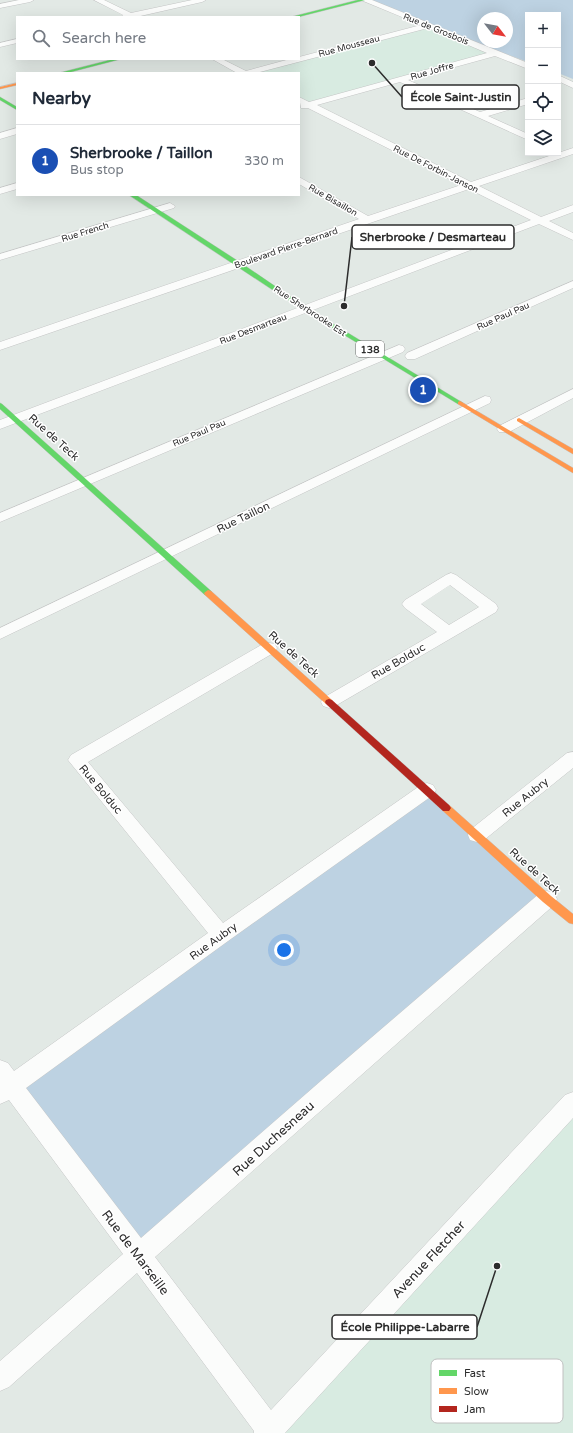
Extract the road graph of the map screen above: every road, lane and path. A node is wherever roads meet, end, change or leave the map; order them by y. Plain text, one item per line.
1 (30, 0) edge
2 (98, 0) edge
3 (202, 0) edge
4 (364, 0) edge
5 (0, 6) edge
6 (127, 16) edge
7 (133, 16) edge
8 (297, 16) edge
9 (428, 26) junction
10 (16, 41) edge
11 (0, 45) edge
12 (495, 53) junction
13 (300, 59) edge
14 (115, 60) edge
15 (218, 60) edge
16 (296, 60) edge
17 (525, 65) edge
18 (65, 72) edge
19 (243, 72) edge
20 (249, 72) edge
21 (402, 80) junction
22 (561, 80) edge
23 (16, 84) edge
24 (570, 87) edge
25 (0, 88) edge
26 (0, 98) edge
27 (525, 102) edge
28 (304, 106) edge
29 (16, 108) edge
30 (480, 115) junction
31 (16, 131) edge
32 (0, 136) edge
33 (525, 136) edge
34 (565, 152) edge
35 (300, 181) edge
36 (469, 185) junction
37 (16, 186) edge
38 (0, 191) edge
39 (134, 196) edge
40 (159, 199) dead end
41 (173, 208) joint
42 (573, 208) edge
43 (155, 210) junction
44 (367, 220) junction
45 (539, 220) junction
46 (573, 237) edge
47 (242, 252) dead end
48 (0, 257) edge
49 (254, 259) junction
50 (239, 264) junction
51 (265, 266) dead end
52 (573, 284) edge
53 (319, 300) junction
54 (304, 309) junction
55 (335, 310) dead end
56 (386, 341) dead end
57 (0, 346) edge
58 (399, 349) junction
59 (382, 356) junction
60 (411, 356) junction
61 (424, 364) dead end
62 (573, 393) edge
63 (484, 399) dead end
64 (0, 405) edge
65 (469, 408) junction
66 (508, 414) dead end
67 (16, 419) junction
68 (520, 420) junction
69 (0, 425) edge
70 (504, 429) junction
71 (573, 452) edge
72 (573, 471) edge
73 (84, 481) junction
74 (0, 518) edge
75 (166, 555) junction
76 (447, 632) dead end
77 (0, 634) edge
78 (269, 648) junction
79 (328, 702) junction
80 (573, 758) edge
81 (426, 790) junction
82 (477, 835) junction
83 (547, 899) junction
84 (573, 920) edge
85 (221, 935) junction
86 (4, 1084) edge
87 (573, 1102) edge
88 (139, 1257) junction
89 (0, 1378) edge
90 (270, 1432) edge

1 - 5 street
2 - 6 street
3 - 7 street
4 - 8 main road
4 - 9 street, Rue de Grosbois
9 - 12 street, Rue de Grosbois
9 - 13 street, Rue Mousseau
10 - 11 street
12 - 17 street, Rue de Grosbois
12 - 21 street, Rue Joffre
14 - 18 main road
15 - 19 street
16 - 20 street, Rue Mousseau
21 - 28 street, Rue Joffre
21 - 30 street
22 - 24 street
23 - 25 main road
26 - 29 main road
27 - 30 street
28 - 36 street, Rue De Forbin-Janson
30 - 33 street
31 - 32 street
34 - 36 street, Boulevard Pierre-Bernard
35 - 44 street, Rue Bisaillon
36 - 44 street, Boulevard Pierre-Bernard
36 - 45 street, Rue De Forbin-Janson
37 - 38 street
39 - 43 main road, Rue Sherbrooke Est / 138
40 - 41 main road
41 - 43 street, Rue French
42 - 45 street, Rue Desmarteau
43 - 48 street, Rue French
43 - 50 main road, Rue Sherbrooke Est / 138
44 - 49 street, Boulevard Pierre-Bernard
45 - 46 street, Rue De Forbin-Janson
45 - 53 street, Rue Desmarteau
47 - 49 main road
49 - 50 street, Boulevard Pierre-Bernard
49 - 51 main road
50 - 54 main road, Rue Sherbrooke Est / 138
50 - 57 street, Boulevard Pierre-Bernard
52 - 60 street, Rue Paul Pau
53 - 54 street, Rue Desmarteau
53 - 55 main road, Rue Sherbrooke Est
54 - 59 main road, Rue Sherbrooke Est / 138
54 - 67 street, Rue Desmarteau
56 - 58 main road, 138
58 - 59 street, Rue Paul Pau
58 - 60 main road, 138
59 - 65 main road, Rue Sherbrooke Est / 138
59 - 73 street, Rue Paul Pau
60 - 61 main road, 138
62 - 68 street
63 - 65 street, Rue Taillon
64 - 67 main road, Rue de Teck
65 - 70 main road, Rue Sherbrooke Est / 138
65 - 75 street, Rue Taillon
66 - 68 main road
67 - 69 street, Rue Desmarteau
67 - 73 main road, Rue de Teck
68 - 70 street
68 - 71 main road
70 - 72 main road, Rue Sherbrooke Est / 138
73 - 74 street, Rue Paul Pau
73 - 75 main road, Rue de Teck
75 - 77 street, Rue Taillon
75 - 78 main road, Rue de Teck
76 - 79 street, Rue Bolduc
78 - 79 main road, Rue de Teck
78 - 85 street, Rue Bolduc
79 - 81 main road, Rue de Teck
80 - 82 street, Rue Aubry
81 - 82 main road, Rue de Teck
81 - 85 street, Rue Aubry
82 - 83 main road, Rue de Teck
83 - 84 main road, Rue de Teck
83 - 88 street, Rue Duchesneau
85 - 86 street, Rue Aubry
86 - 88 street, Rue de Marseille
87 - 90 street, Avenue Fletcher
88 - 89 street, Rue Duchesneau
88 - 90 street, Rue de Marseille

